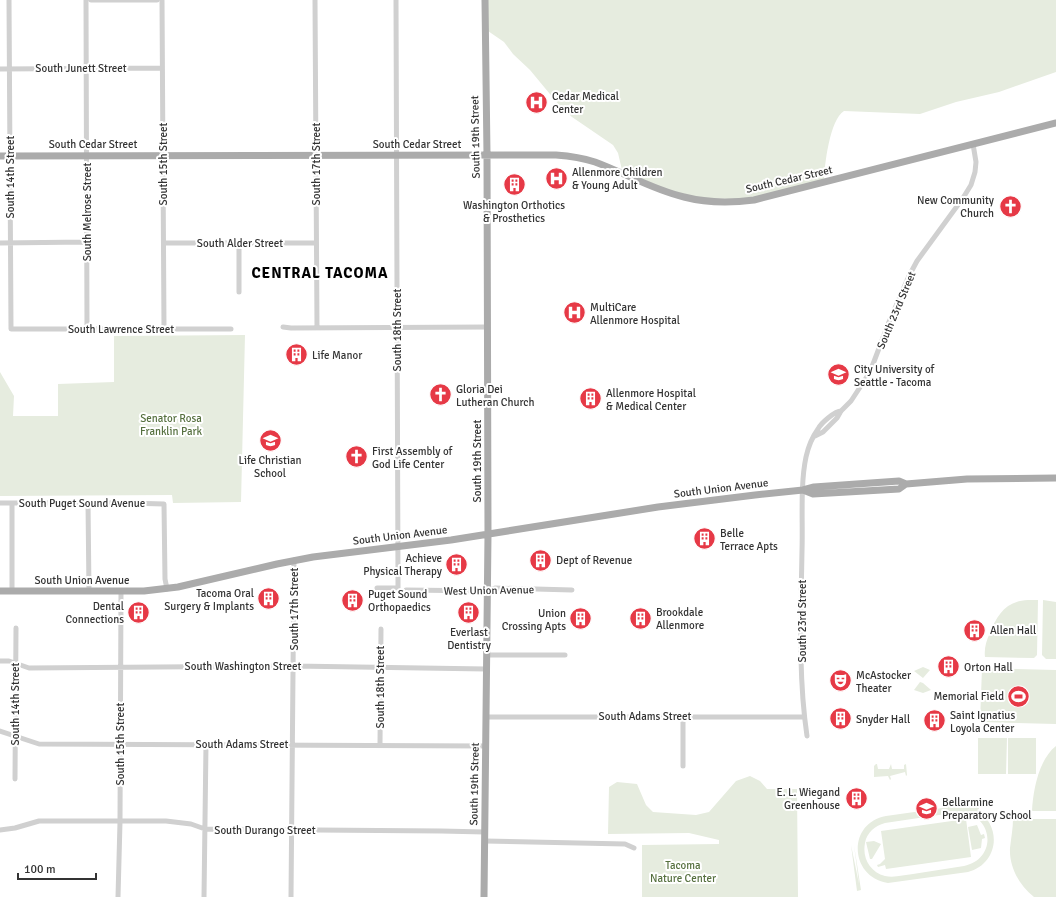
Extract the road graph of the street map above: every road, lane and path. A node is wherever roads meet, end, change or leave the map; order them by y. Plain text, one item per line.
1 (9, 0) edge
2 (86, 0) edge
3 (91, 0) edge
4 (157, 0) edge
5 (162, 0) edge
6 (315, 0) edge
7 (396, 0) edge
8 (485, 0) edge
9 (0, 68) edge
10 (10, 68) junction
11 (162, 68) junction
12 (86, 69) junction
13 (1056, 123) edge
14 (973, 144) junction
15 (86, 155) junction
16 (316, 155) junction
17 (396, 155) junction
18 (487, 155) junction
19 (0, 156) edge
20 (10, 156) junction
21 (163, 156) junction
22 (87, 242) junction
23 (164, 242) junction
24 (0, 243) edge
25 (10, 243) junction
26 (239, 243) junction
27 (316, 243) junction
28 (240, 292) dead end
29 (283, 327) dead end
30 (397, 327) junction
31 (487, 327) junction
32 (317, 328) junction
33 (11, 329) joint
34 (87, 329) junction
35 (164, 329) junction
36 (231, 330) dead end
37 (1052, 478) edge
38 (1056, 482) edge
39 (803, 490) junction
40 (0, 503) edge
41 (12, 503) junction
42 (88, 503) junction
43 (488, 535) junction
44 (398, 547) junction
45 (294, 560) junction
46 (377, 588) dead end
47 (167, 589) junction
48 (12, 590) junction
49 (406, 590) dead end
50 (572, 590) dead end
51 (0, 591) edge
52 (89, 591) junction
53 (121, 591) junction
54 (487, 591) junction
55 (16, 628) dead end
56 (381, 629) dead end
57 (486, 655) junction
58 (565, 655) dead end
59 (0, 661) edge
60 (16, 663) junction
61 (121, 666) junction
62 (294, 666) junction
63 (381, 668) junction
64 (486, 668) junction
65 (683, 716) junction
66 (486, 717) junction
67 (804, 717) junction
68 (0, 731) edge
69 (15, 736) junction
70 (807, 736) dead end
71 (120, 744) junction
72 (206, 744) junction
73 (293, 744) junction
74 (380, 744) junction
75 (486, 746) junction
76 (683, 766) dead end
77 (15, 779) dead end
78 (120, 822) junction
79 (205, 829) junction
80 (0, 830) edge
81 (292, 830) junction
82 (485, 832) junction
83 (485, 841) junction
84 (634, 848) dead end
85 (118, 897) edge
86 (204, 897) edge
87 (291, 897) edge
88 (484, 897) edge

1 - 10 street, South 14th Street
2 - 12 street, South Melrose Street
3 - 4 street
5 - 11 street, South 15th Street
6 - 16 street, South 17th Street
7 - 17 street, South 18th Street
8 - 18 main road, South 19th Street
9 - 10 street, South Junett Street
10 - 12 street, South Junett Street
10 - 20 street, South 14th Street
11 - 12 street, South Junett Street
11 - 21 street, South 15th Street
12 - 15 street, South Melrose Street
13 - 14 main road, South Cedar Street
14 - 18 main road, South Cedar Street
14 - 39 street, South 23rd Street
15 - 20 main road, South Cedar Street
15 - 21 main road, South Cedar Street
15 - 22 street, South Melrose Street
16 - 17 main road, South Cedar Street
16 - 21 main road, South Cedar Street
16 - 27 street, South 17th Street
17 - 18 main road, South Cedar Street
17 - 30 street, South 18th Street
18 - 31 main road, South 19th Street
19 - 20 main road, South Cedar Street
20 - 25 street, South 14th Street
21 - 23 street, South 15th Street
22 - 25 street
22 - 34 street, South Melrose Street
23 - 26 street, South Alder Street
23 - 35 street, South 15th Street
24 - 25 street
25 - 33 street, South 14th Street
26 - 27 street, South Alder Street
26 - 28 street
27 - 32 street, South 17th Street
29 - 32 street
30 - 31 street
30 - 32 street
30 - 44 street, South 18th Street
31 - 43 main road, South 19th Street
33 - 34 street, South Lawrence Street
34 - 35 street, South Lawrence Street
35 - 36 street, South Lawrence Street
37 - 38 main road, South Union Avenue
37 - 39 main road, South Union Avenue
39 - 43 main road, South Union Avenue
39 - 67 street, South 23rd Street
40 - 41 street, South Puget Sound Avenue
41 - 42 street, South Puget Sound Avenue
41 - 48 street
42 - 47 street, South Puget Sound Avenue
42 - 52 street
43 - 44 main road, South Union Avenue
43 - 54 main road, South 19th Street
44 - 45 main road, South Union Avenue
44 - 46 street, South 18th Street
45 - 47 main road, South Union Avenue
45 - 62 street, South 17th Street
47 - 53 main road, South Union Avenue
48 - 51 main road, South Union Avenue
48 - 52 main road, South Union Avenue
49 - 54 street, West Union Avenue
50 - 54 street, West Union Avenue
52 - 53 main road, South Union Avenue
53 - 61 street, South 15th Street
54 - 57 main road, South 19th Street
55 - 60 street, South 14th Street
56 - 63 street, South 18th Street
57 - 58 street
57 - 64 main road, South 19th Street
59 - 60 street, South Washington Street
60 - 61 street, South Washington Street
60 - 69 street, South 14th Street
61 - 62 street, South Washington Street
61 - 71 street, South 15th Street
62 - 63 street, South Washington Street
62 - 73 street, South 17th Street
63 - 64 street, South Washington Street
63 - 74 street, South 18th Street
64 - 66 main road, South 19th Street
65 - 66 street, South Adams Street
65 - 67 street, South Adams Street
65 - 76 street
66 - 75 main road, South 19th Street
67 - 70 street, South 23rd Street
68 - 69 street, South Adams Street
69 - 71 street, South Adams Street
69 - 77 street, South 14th Street
71 - 72 street, South Adams Street
71 - 78 street, South 15th Street
72 - 73 street, South Adams Street
72 - 79 street
73 - 74 street, South Adams Street
73 - 81 street, South 17th Street
74 - 75 street, South Adams Street
75 - 82 main road, South 19th Street
78 - 79 street, South Durango Street
78 - 80 street, South Durango Street
78 - 85 street, South 15th Street
79 - 81 street, South Durango Street
79 - 86 street
81 - 82 street, South Durango Street
81 - 87 street, South 17th Street
82 - 83 main road, South 19th Street
83 - 84 street
83 - 88 main road, South 19th Street

